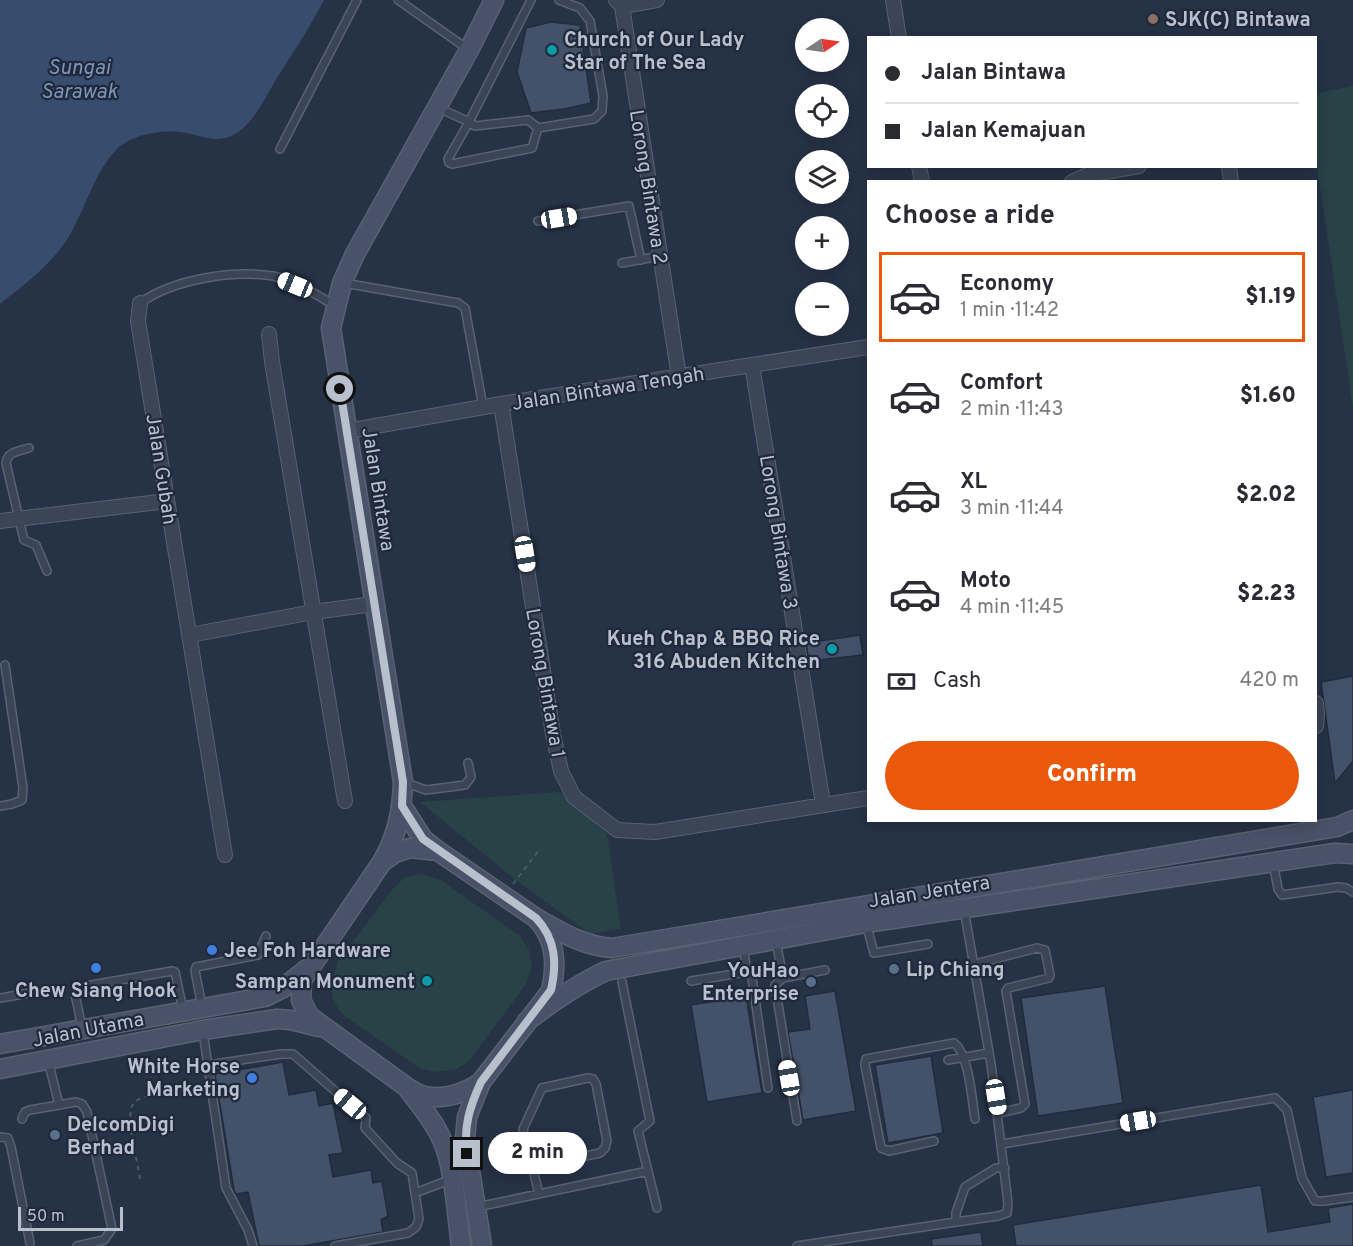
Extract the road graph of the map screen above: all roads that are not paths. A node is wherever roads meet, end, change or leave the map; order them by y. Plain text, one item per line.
1 (357, 0) edge
2 (398, 0) edge
3 (494, 0) edge
4 (531, 0) edge
5 (559, 0) edge
6 (657, 0) edge
7 (893, 0) edge
8 (638, 2) edge
9 (619, 3) edge
10 (900, 36) edge
11 (469, 50) junction
12 (436, 107) junction
13 (469, 122) junction
14 (538, 128) junction
15 (279, 149) dead end
16 (1102, 169) edge
17 (1074, 180) edge
18 (538, 221) dead end
19 (660, 256) junction
20 (641, 260) junction
21 (622, 263) dead end
22 (342, 283) junction
23 (140, 303) joint
24 (335, 306) junction
25 (269, 334) dead end
26 (867, 347) edge
27 (752, 365) junction
28 (679, 376) junction
29 (501, 404) junction
30 (483, 407) junction
31 (347, 431) junction
32 (29, 448) dead end
33 (167, 501) junction
34 (20, 519) junction
35 (0, 521) edge
36 (47, 571) dead end
37 (374, 604) junction
38 (314, 612) junction
39 (190, 635) junction
40 (4, 665) dead end
41 (468, 764) dead end
42 (403, 782) junction
43 (867, 798) edge
44 (345, 801) dead end
45 (823, 804) junction
46 (0, 806) edge
47 (402, 806) junction
48 (1353, 820) edge
49 (438, 851) junction
50 (1353, 854) edge
51 (225, 855) dead end
52 (382, 862) junction
53 (1273, 862) junction
54 (1353, 892) edge
55 (964, 909) junction
56 (536, 918) junction
57 (866, 923) junction
58 (266, 936) dead end
59 (776, 941) junction
60 (928, 944) dead end
61 (742, 946) junction
62 (313, 964) junction
63 (975, 964) junction
64 (825, 970) dead end
65 (747, 972) junction
66 (783, 978) junction
67 (691, 981) dead end
68 (622, 982) dead end
69 (47, 990) dead end
70 (0, 998) edge
71 (202, 1008) junction
72 (183, 1011) junction
73 (527, 1021) junction
74 (82, 1028) junction
75 (327, 1029) junction
76 (203, 1030) junction
77 (0, 1044) edge
78 (989, 1053) junction
79 (964, 1057) junction
80 (48, 1060) junction
81 (948, 1060) dead end
82 (208, 1065) junction
83 (0, 1069) edge
84 (481, 1082) junction
85 (408, 1088) junction
86 (768, 1088) dead end
87 (59, 1105) junction
88 (999, 1113) junction
89 (22, 1119) dead end
90 (975, 1119) dead end
91 (797, 1121) dead end
92 (0, 1137) edge
93 (934, 1141) dead end
94 (1002, 1144) junction
95 (532, 1167) junction
96 (1005, 1168) junction
97 (648, 1171) junction
98 (452, 1179) junction
99 (416, 1193) junction
100 (539, 1194) junction
101 (1353, 1197) edge
102 (475, 1208) junction
103 (657, 1208) dead end
104 (956, 1222) junction
105 (858, 1238) junction
106 (30, 1243) dead end
107 (76, 1246) edge
108 (253, 1246) edge
109 (335, 1246) edge
110 (461, 1246) edge
111 (482, 1246) edge
112 (797, 1246) edge
113 (860, 1246) edge

1 - 15 lane
2 - 11 lane
3 - 11 street, Jalan Bintawa
4 - 13 lane
5 - 14 lane
6 - 8 street
7 - 10 street
8 - 9 street
9 - 19 street, Lorong Bintawa 2
11 - 12 street, Jalan Bintawa
12 - 13 lane
12 - 22 street, Jalan Bintawa
13 - 14 lane
13 - 14 lane
16 - 17 street
18 - 20 lane
19 - 20 lane
19 - 28 street, Lorong Bintawa 2
20 - 21 lane
22 - 24 street, Jalan Bintawa
22 - 30 lane
23 - 24 lane
23 - 33 street, Jalan Gubah
24 - 31 street, Jalan Bintawa
25 - 38 street
26 - 27 street, Jalan Bintawa Tengah
27 - 28 street, Jalan Bintawa Tengah
27 - 45 street, Lorong Bintawa 3
28 - 29 street, Jalan Bintawa Tengah
29 - 30 street, Jalan Bintawa Tengah
29 - 45 street, Lorong Bintawa 1
30 - 31 street, Jalan Bintawa Tengah
31 - 37 street, Jalan Bintawa
32 - 34 lane
33 - 34 street
33 - 39 street, Jalan Gubah
34 - 35 street
34 - 36 lane
37 - 38 street
37 - 42 street, Jalan Bintawa
38 - 39 street
38 - 44 street
39 - 51 street, Jalan Gubah
40 - 46 lane
41 - 42 lane
42 - 47 street, Jalan Bintawa
43 - 45 street, Lorong Bintawa 1
47 - 49 street, Jalan Jentera
47 - 52 street, Jalan Bintawa
48 - 56 street, Jalan Jentera
49 - 52 street
49 - 56 street, Jalan Jentera
50 - 53 street, Jalan Jentera
52 - 62 street, Jalan Bintawa
53 - 54 lane
53 - 55 street, Jalan Jentera
55 - 57 street, Jalan Jentera
55 - 63 lane
56 - 73 street
57 - 59 street, Jalan Jentera
57 - 60 lane
58 - 71 lane
59 - 61 street, Jalan Jentera
59 - 66 lane
61 - 65 lane
61 - 73 street, Jalan Jentera
62 - 71 street, Jalan Utama
62 - 75 street
63 - 78 lane
63 - 88 lane
64 - 66 lane
65 - 67 lane
65 - 86 lane
66 - 91 lane
68 - 97 lane
69 - 70 lane
71 - 72 street, Jalan Utama
72 - 74 street, Jalan Utama
72 - 74 lane
73 - 84 street
74 - 77 street, Jalan Utama
75 - 76 street, Jalan Utama
75 - 85 street
76 - 80 street, Jalan Utama
76 - 82 lane
78 - 79 lane
78 - 88 lane
79 - 81 lane
79 - 90 lane
79 - 93 lane
80 - 83 street, Jalan Utama
80 - 87 lane
82 - 99 lane
82 - 108 lane
84 - 85 street
84 - 102 street
85 - 98 street
87 - 89 lane
87 - 107 lane
88 - 94 lane
92 - 106 lane
94 - 96 lane
94 - 101 lane
95 - 95 lane
95 - 100 lane
96 - 104 lane
96 - 104 lane
97 - 100 lane
97 - 103 lane
98 - 99 lane
98 - 110 street
99 - 109 lane
100 - 102 lane
102 - 111 street
104 - 105 lane
105 - 112 lane
105 - 113 lane

